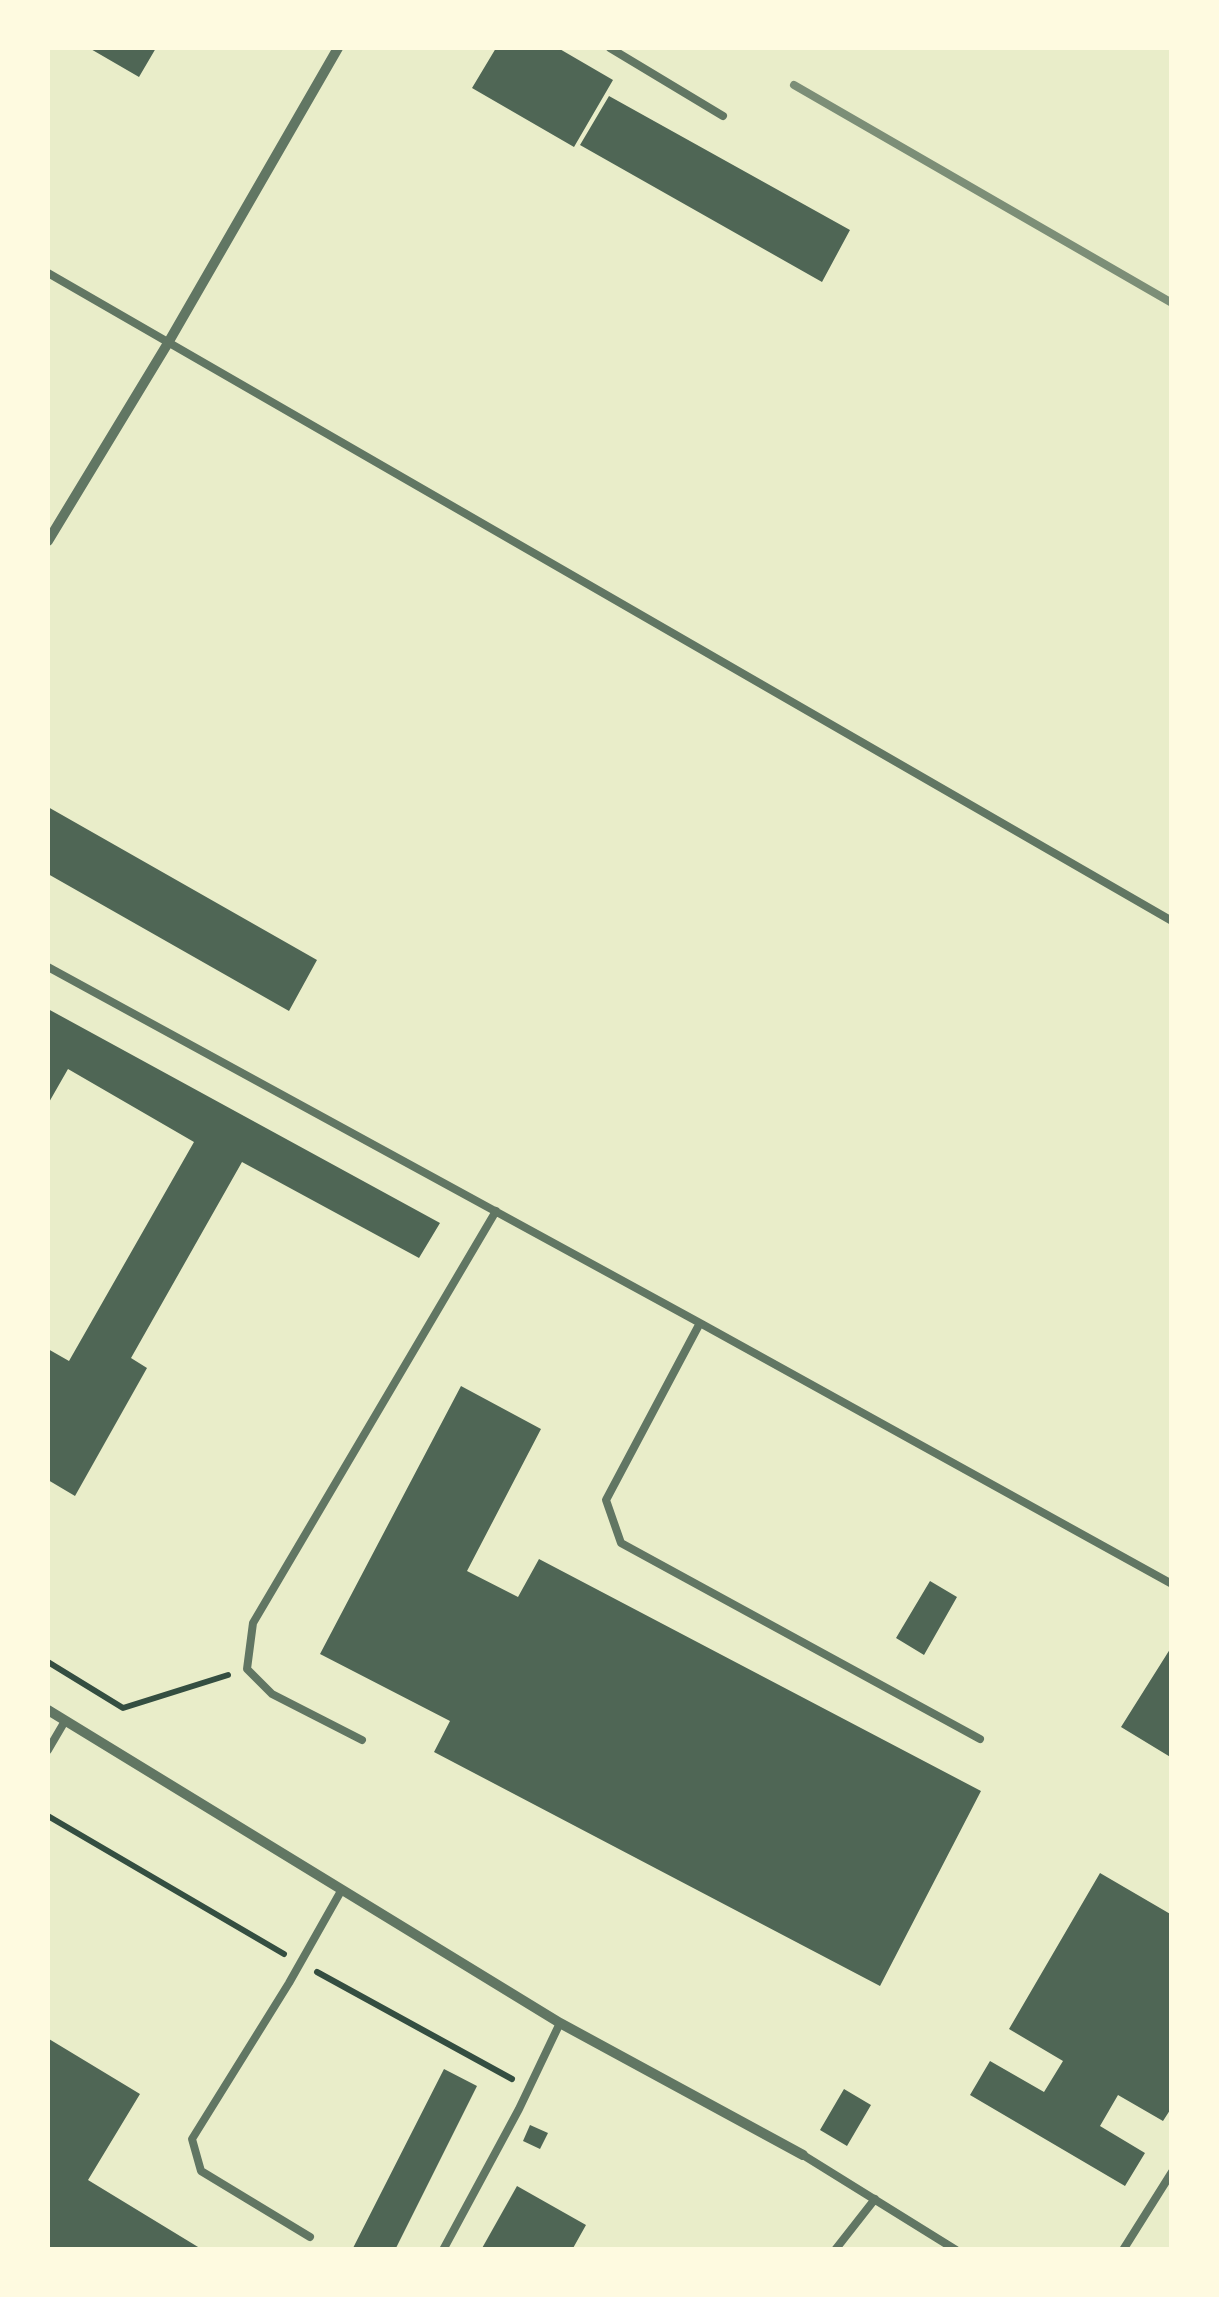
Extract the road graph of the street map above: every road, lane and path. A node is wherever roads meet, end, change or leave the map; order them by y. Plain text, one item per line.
1 (338, 48) edge
2 (610, 48) edge
3 (723, 116) dead end
4 (48, 273) edge
5 (168, 343) junction
6 (48, 540) edge
7 (1172, 922) edge
8 (48, 967) edge
9 (496, 1211) junction
10 (700, 1323) junction
11 (1172, 1584) edge
12 (48, 1662) edge
13 (248, 1669) junction
14 (48, 1710) edge
15 (65, 1721) junction
16 (980, 1739) dead end
17 (362, 1740) dead end
18 (48, 1750) edge
19 (341, 1891) junction
20 (560, 2024) junction
21 (804, 2155) joint
22 (1172, 2172) edge
23 (874, 2198) junction
24 (310, 2237) dead end
25 (443, 2250) edge
26 (835, 2250) edge
27 (956, 2250) edge
28 (1123, 2250) edge

1 - 5 street
2 - 3 lane
4 - 5 lane
5 - 6 street
5 - 7 lane
8 - 9 lane
9 - 10 lane
9 - 13 lane
10 - 11 lane
10 - 16 lane
12 - 13 path
13 - 17 lane
14 - 15 street
15 - 18 lane
15 - 19 street
19 - 20 street
19 - 24 lane
20 - 21 street
20 - 25 lane
21 - 23 lane
22 - 28 lane
23 - 26 lane
23 - 27 lane

